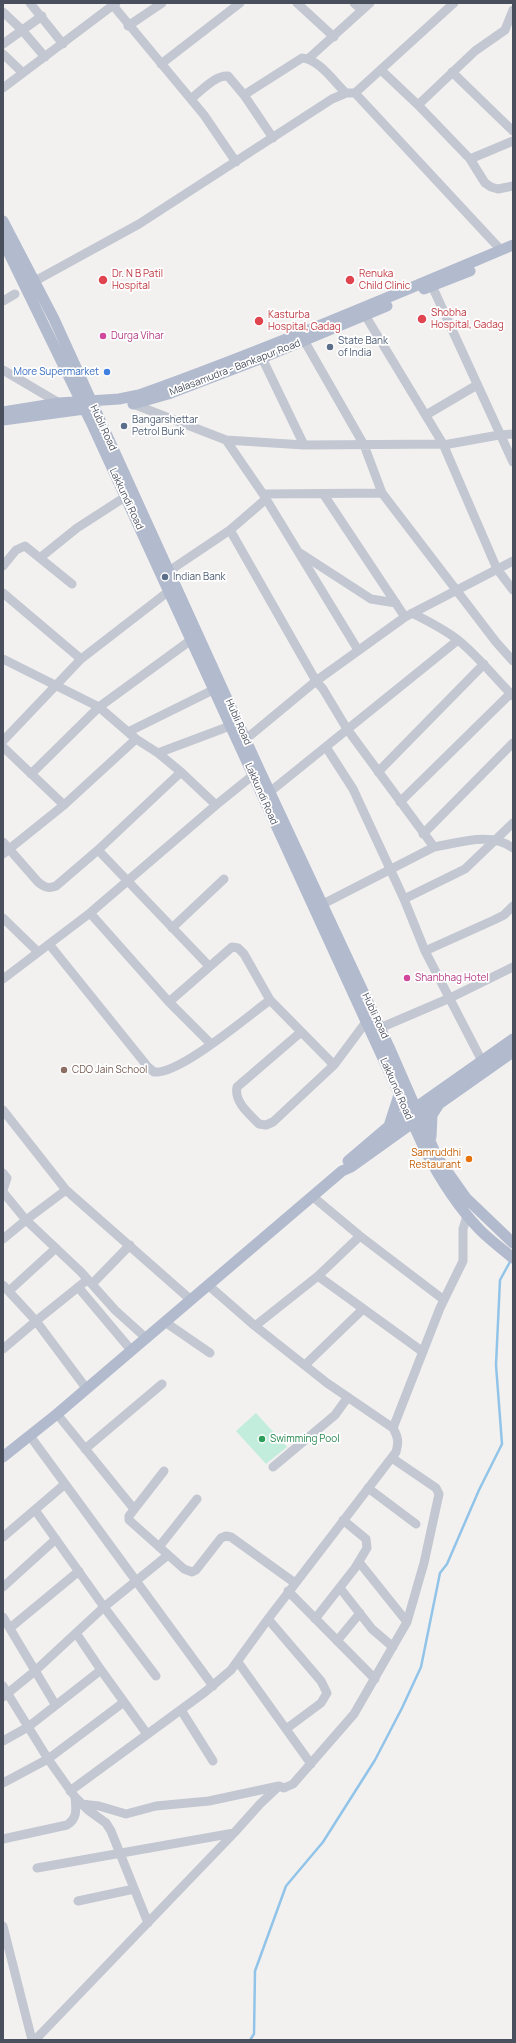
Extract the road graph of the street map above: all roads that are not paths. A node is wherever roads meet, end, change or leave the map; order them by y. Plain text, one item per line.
1 (30, 3) edge
2 (162, 3) edge
3 (240, 3) edge
4 (297, 3) edge
5 (354, 3) edge
6 (370, 3) edge
7 (454, 3) edge
8 (114, 4) edge
9 (362, 10) junction
10 (3, 12) edge
11 (42, 16) junction
12 (512, 17) edge
13 (128, 26) junction
14 (22, 30) junction
15 (334, 37) junction
16 (3, 44) edge
17 (63, 44) junction
18 (3, 54) edge
19 (44, 57) junction
20 (308, 58) junction
21 (161, 64) junction
22 (381, 70) junction
23 (452, 72) junction
24 (23, 73) junction
25 (3, 88) edge
26 (346, 93) junction
27 (356, 93) junction
28 (244, 94) junction
29 (191, 100) junction
30 (418, 105) junction
31 (513, 131) edge
32 (273, 138) junction
33 (513, 141) edge
34 (470, 159) junction
35 (236, 162) junction
36 (513, 186) edge
37 (3, 221) edge
38 (3, 241) edge
39 (513, 245) edge
40 (501, 250) junction
41 (513, 253) edge
42 (35, 281) junction
43 (432, 286) junction
44 (15, 294) dead end
45 (3, 301) edge
46 (365, 315) junction
47 (305, 342) junction
48 (262, 358) junction
49 (3, 370) edge
50 (477, 385) junction
51 (59, 402) junction
52 (87, 404) junction
53 (133, 404) junction
54 (3, 412) edge
55 (426, 415) junction
56 (3, 420) edge
57 (513, 434) edge
58 (499, 435) junction
59 (226, 440) junction
60 (443, 444) junction
61 (304, 445) junction
62 (364, 445) junction
63 (513, 462) edge
64 (382, 493) junction
65 (324, 495) junction
66 (125, 497) junction
67 (265, 497) junction
68 (230, 530) junction
69 (296, 551) junction
70 (41, 557) junction
71 (513, 561) edge
72 (3, 566) edge
73 (496, 569) junction
74 (169, 571) junction
75 (72, 584) dead end
76 (457, 588) junction
77 (513, 590) edge
78 (169, 592) junction
79 (3, 593) edge
80 (396, 603) junction
81 (409, 615) junction
82 (191, 640) junction
83 (458, 640) junction
84 (358, 650) junction
85 (81, 659) junction
86 (3, 660) edge
87 (513, 661) edge
88 (484, 664) junction
89 (316, 681) junction
90 (57, 686) junction
91 (213, 690) junction
92 (512, 695) edge
93 (99, 707) junction
94 (230, 726) junction
95 (347, 728) junction
96 (128, 732) junction
97 (136, 739) junction
98 (246, 739) junction
99 (3, 742) edge
100 (513, 743) edge
101 (326, 747) junction
102 (3, 748) edge
103 (158, 753) junction
104 (181, 772) junction
105 (378, 772) junction
106 (31, 774) junction
107 (252, 776) junction
108 (271, 791) junction
109 (400, 802) junction
110 (64, 805) junction
111 (216, 805) junction
112 (513, 823) edge
113 (423, 834) junction
114 (498, 840) junction
115 (3, 842) edge
116 (434, 847) junction
117 (513, 848) edge
118 (98, 850) junction
119 (6, 852) edge
120 (391, 871) junction
121 (224, 879) dead end
122 (127, 882) junction
123 (404, 899) junction
124 (323, 904) junction
125 (513, 906) edge
126 (90, 914) junction
127 (3, 918) edge
128 (172, 928) junction
129 (49, 944) junction
130 (425, 951) junction
131 (38, 952) junction
132 (209, 966) junction
133 (513, 967) edge
134 (3, 979) edge
135 (450, 998) junction
136 (270, 1000) junction
137 (169, 1002) junction
138 (366, 1022) junction
139 (380, 1028) junction
140 (301, 1032) junction
141 (513, 1040) edge
142 (211, 1044) junction
143 (513, 1052) edge
144 (482, 1061) junction
145 (334, 1066) junction
146 (407, 1086) junction
147 (399, 1095) junction
148 (436, 1099) junction
149 (3, 1110) edge
150 (414, 1115) junction
151 (391, 1131) junction
152 (427, 1143) junction
153 (3, 1173) edge
154 (66, 1190) junction
155 (3, 1191) edge
156 (312, 1196) junction
157 (467, 1216) junction
158 (26, 1220) junction
159 (360, 1236) junction
160 (3, 1239) edge
161 (513, 1243) edge
162 (130, 1245) junction
163 (56, 1248) junction
164 (513, 1258) edge
165 (318, 1276) junction
166 (90, 1282) junction
167 (208, 1285) junction
168 (78, 1287) junction
169 (6, 1288) edge
170 (191, 1300) junction
171 (444, 1300) junction
172 (363, 1309) junction
173 (36, 1321) junction
174 (165, 1322) junction
175 (255, 1326) junction
176 (146, 1338) junction
177 (3, 1349) edge
178 (132, 1350) junction
179 (210, 1352) dead end
180 (423, 1352) junction
181 (305, 1365) junction
182 (162, 1384) dead end
183 (86, 1388) junction
184 (348, 1397) junction
185 (57, 1414) junction
186 (393, 1428) junction
187 (30, 1436) junction
188 (85, 1449) junction
189 (3, 1457) edge
190 (392, 1458) junction
191 (273, 1467) dead end
192 (164, 1471) dead end
193 (65, 1484) junction
194 (368, 1488) junction
195 (196, 1499) dead end
196 (134, 1509) junction
197 (35, 1510) junction
198 (343, 1520) junction
199 (416, 1524) dead end
200 (3, 1537) edge
201 (56, 1539) junction
202 (159, 1547) junction
203 (168, 1555) junction
204 (359, 1562) junction
205 (79, 1571) junction
206 (137, 1581) junction
207 (295, 1583) junction
208 (3, 1587) edge
209 (340, 1588) junction
210 (288, 1591) junction
211 (104, 1607) junction
212 (360, 1613) junction
213 (3, 1617) edge
214 (268, 1619) junction
215 (315, 1619) junction
216 (407, 1622) junction
217 (10, 1628) junction
218 (76, 1633) junction
219 (337, 1641) junction
220 (393, 1647) junction
221 (238, 1662) junction
222 (101, 1670) junction
223 (35, 1671) junction
224 (156, 1676) dead end
225 (375, 1679) junction
226 (213, 1686) junction
227 (4, 1693) edge
228 (124, 1702) junction
229 (55, 1704) junction
230 (181, 1710) junction
231 (28, 1727) junction
232 (286, 1729) junction
233 (147, 1734) junction
234 (3, 1741) edge
235 (48, 1759) junction
236 (213, 1761) dead end
237 (311, 1764) junction
238 (3, 1783) edge
239 (279, 1786) junction
240 (75, 1797) junction
241 (234, 1833) junction
242 (3, 1839) edge
243 (121, 1855) junction
244 (37, 1868) dead end
245 (134, 1889) junction
246 (78, 1901) dead end
247 (148, 1923) junction
248 (3, 1926) edge
249 (34, 2040) edge

1 - 11 street
2 - 13 street
3 - 21 street
4 - 15 street
5 - 9 street
6 - 9 street
7 - 22 street
8 - 13 street
8 - 17 street
9 - 15 street
10 - 14 street
11 - 14 street
11 - 17 street
12 - 23 street
13 - 21 street
14 - 16 street
14 - 19 street
15 - 20 street
17 - 19 street
18 - 24 street
19 - 24 street
20 - 26 street
20 - 28 street
21 - 29 street
22 - 27 street
22 - 30 street
23 - 30 street
23 - 31 street
24 - 25 street
26 - 27 street
26 - 32 street
27 - 40 street
28 - 29 street
28 - 32 street
29 - 35 street
30 - 34 street
32 - 35 street
33 - 34 street
34 - 36 street
35 - 42 street
37 - 42 main road, Hubli Road
38 - 52 main road, Lakkundi Road
39 - 40 main road
40 - 52 main road
41 - 43 main road, Malasamudra - Bankapur Road
42 - 52 main road, Hubli Road
43 - 46 main road, Malasamudra - Bankapur Road
43 - 50 street
44 - 45 street
46 - 47 main road, Malasamudra - Bankapur Road
46 - 55 street
47 - 48 main road, Malasamudra - Bankapur Road
47 - 62 street
48 - 53 main road, Malasamudra - Bankapur Road
48 - 61 street
49 - 51 street
50 - 55 street
50 - 58 street
51 - 52 main road
51 - 54 main road
52 - 53 main road, Malasamudra - Bankapur Road
52 - 56 main road
52 - 66 main road, Lakkundi Road
52 - 74 main road, Hubli Road
53 - 59 street
55 - 60 street
57 - 58 street
58 - 60 street
58 - 63 street
59 - 61 street
59 - 67 street
60 - 62 street
60 - 73 street
61 - 62 street
62 - 64 street
64 - 65 street
64 - 76 street
65 - 67 street
65 - 80 street
66 - 70 street
66 - 78 main road, Lakkundi Road
67 - 68 street
67 - 69 street
68 - 74 street
68 - 89 street
69 - 80 street
69 - 84 street
70 - 72 street
70 - 75 street
71 - 73 street
73 - 76 street
73 - 77 street
74 - 98 main road, Hubli Road
76 - 81 street
76 - 87 street
78 - 82 main road, Lakkundi Road
78 - 85 street
79 - 85 street
80 - 81 street
81 - 83 street
81 - 84 street
82 - 91 main road, Lakkundi Road
82 - 93 street
83 - 88 street
83 - 95 street
84 - 89 street
85 - 90 street
86 - 90 street
88 - 92 street
88 - 105 street
89 - 95 street
89 - 98 street
90 - 93 street
90 - 99 street
91 - 94 main road, Lakkundi Road
91 - 96 street
92 - 109 street
93 - 96 street
93 - 106 street
94 - 103 street
94 - 107 main road, Lakkundi Road
95 - 101 street
95 - 105 street
96 - 97 street
97 - 103 street
97 - 110 street
98 - 108 main road, Hubli Road
100 - 113 street
101 - 108 street
101 - 120 street
102 - 106 street
103 - 104 street
104 - 111 street
104 - 118 street
105 - 109 street
106 - 110 street
107 - 111 street
107 - 138 main road, Lakkundi Road
108 - 124 main road, Hubli Road
109 - 113 street
110 - 119 street
111 - 122 street
112 - 114 street
113 - 116 street
114 - 116 street
114 - 117 street
114 - 123 street
115 - 119 street
116 - 120 street
118 - 119 street
118 - 122 street
120 - 123 street
120 - 124 street
121 - 128 street
122 - 126 street
122 - 128 street
123 - 130 street
124 - 139 main road, Hubli Road
125 - 130 street
126 - 129 street
126 - 137 street
127 - 131 street
128 - 132 street
129 - 131 street
129 - 142 street
130 - 135 street
131 - 134 street
132 - 136 street
132 - 137 street
133 - 135 street
135 - 139 street
135 - 144 street
136 - 140 street
136 - 142 street
137 - 142 street
138 - 145 street
138 - 147 main road, Lakkundi Road
139 - 146 main road, Hubli Road
140 - 145 street
140 - 145 street
141 - 144 main road
143 - 148 main road
144 - 148 main road
146 - 148 main road
146 - 150 main road, Hubli Road
147 - 150 main road, Lakkundi Road
147 - 151 main road
148 - 150 main road
148 - 152 main road
149 - 154 street
150 - 151 main road
150 - 152 main road, Hubli Road
151 - 152 main road
151 - 156 main road
152 - 157 main road
152 - 161 main road, Hubli Road
153 - 155 street
154 - 158 street
154 - 162 street
155 - 158 street
156 - 159 street
156 - 167 main road
157 - 164 main road
157 - 171 street
158 - 160 street
158 - 163 street
159 - 165 street
159 - 171 street
162 - 166 street
162 - 170 street
163 - 166 street
163 - 169 street
165 - 172 street
165 - 175 street
166 - 168 street
166 - 176 street
167 - 170 main road
167 - 175 street
168 - 173 street
168 - 178 street
169 - 173 street
170 - 174 main road
171 - 180 street
172 - 180 street
172 - 181 street
173 - 177 street
173 - 183 street
174 - 176 main road
174 - 179 street
175 - 181 street
176 - 178 main road
178 - 183 main road
180 - 186 street
181 - 184 street
182 - 188 street
183 - 185 main road
184 - 186 street
184 - 191 street
185 - 187 main road
185 - 188 street
186 - 190 street
187 - 189 main road
187 - 193 street
188 - 196 street
190 - 194 street
190 - 216 street
192 - 196 street
193 - 197 street
193 - 206 street
194 - 198 street
194 - 199 street
195 - 202 street
196 - 202 street
197 - 200 street
197 - 201 street
198 - 204 street
198 - 207 street
201 - 205 street
201 - 208 street
202 - 203 street
203 - 206 street
203 - 207 street
204 - 209 street
204 - 216 street
205 - 211 street
205 - 217 street
206 - 211 street
206 - 226 street
207 - 210 street
209 - 212 street
209 - 215 street
210 - 214 street
210 - 215 street
211 - 218 street
211 - 224 street
212 - 219 street
212 - 220 street
213 - 217 street
214 - 221 street
214 - 232 street
215 - 219 street
216 - 220 street
217 - 223 street
218 - 222 street
218 - 223 street
219 - 225 street
220 - 225 street
221 - 226 street
221 - 232 street
222 - 228 street
222 - 229 street
223 - 227 street
223 - 229 street
225 - 237 street
226 - 230 street
227 - 231 street
228 - 233 street
228 - 235 street
229 - 231 street
230 - 233 street
230 - 236 street
231 - 234 street
231 - 235 street
232 - 237 street
233 - 240 street
235 - 238 street
235 - 240 street
237 - 239 street
239 - 240 street
239 - 241 street
240 - 242 street
240 - 243 street
241 - 243 street
241 - 247 street
243 - 244 street
243 - 245 street
245 - 246 street
245 - 247 street
247 - 249 street
248 - 249 street

